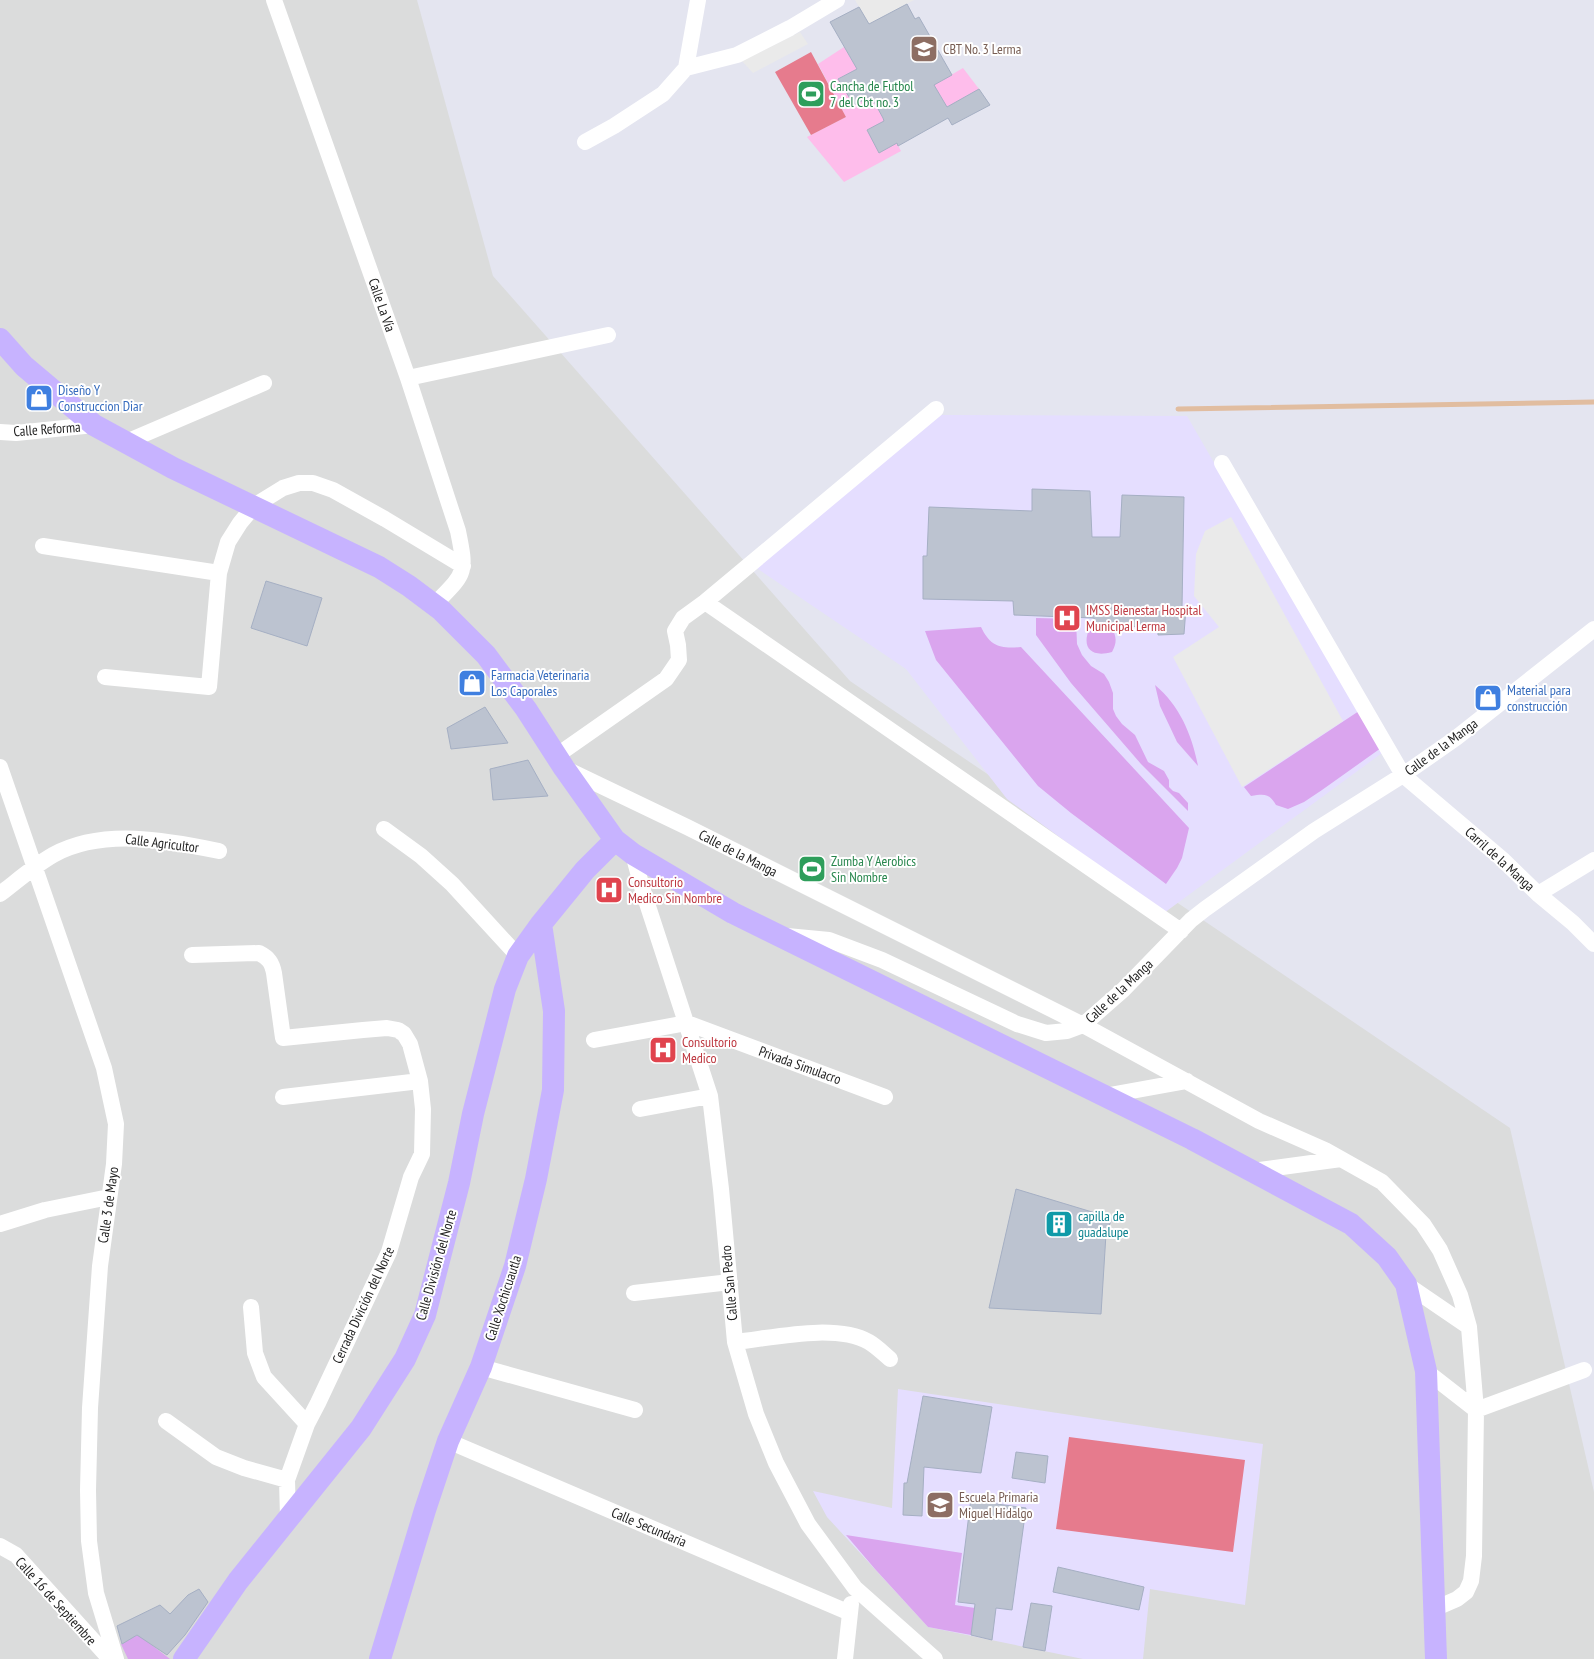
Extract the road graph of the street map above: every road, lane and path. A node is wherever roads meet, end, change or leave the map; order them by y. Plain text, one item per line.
1 (274, 0) edge
2 (698, 0) edge
3 (837, 0) edge
4 (686, 68) junction
5 (585, 142) dead end
6 (608, 335) dead end
7 (0, 339) edge
8 (408, 378) junction
9 (264, 383) dead end
10 (936, 409) dead end
11 (94, 426) junction
12 (0, 432) edge
13 (126, 442) junction
14 (1222, 463) dead end
15 (254, 506) junction
16 (43, 546) dead end
17 (463, 566) junction
18 (219, 573) junction
19 (705, 602) junction
20 (434, 605) junction
21 (1594, 629) edge
22 (105, 677) dead end
23 (560, 762) junction
24 (0, 766) edge
25 (1403, 775) junction
26 (384, 829) dead end
27 (615, 840) junction
28 (218, 851) dead end
29 (633, 854) junction
30 (1594, 860) edge
31 (36, 866) junction
32 (0, 894) edge
33 (1538, 894) junction
34 (541, 924) junction
35 (1181, 931) junction
36 (780, 936) junction
37 (1594, 944) edge
38 (192, 955) dead end
39 (518, 956) junction
40 (687, 1023) junction
41 (1083, 1025) junction
42 (594, 1040) dead end
43 (420, 1081) junction
44 (1187, 1081) junction
45 (710, 1096) junction
46 (1104, 1096) junction
47 (283, 1097) dead end
48 (885, 1097) dead end
49 (640, 1109) dead end
50 (1342, 1159) junction
51 (1252, 1171) junction
52 (109, 1197) junction
53 (0, 1224) edge
54 (730, 1282) junction
55 (1406, 1284) junction
56 (634, 1293) dead end
57 (251, 1307) dead end
58 (1468, 1327) junction
59 (735, 1342) junction
60 (890, 1358) dead end
61 (481, 1367) junction
62 (1584, 1370) dead end
63 (1426, 1371) junction
64 (636, 1410) dead end
65 (1476, 1410) junction
66 (166, 1421) dead end
67 (306, 1424) junction
68 (448, 1441) junction
69 (287, 1480) junction
70 (288, 1517) junction
71 (0, 1546) edge
72 (855, 1588) junction
73 (1434, 1609) junction
74 (850, 1613) junction
75 (110, 1659) edge
76 (116, 1659) edge
77 (184, 1659) edge
78 (380, 1659) edge
79 (845, 1659) edge
80 (935, 1659) edge
81 (1436, 1659) edge

1 - 8 street, Calle La Vía
2 - 4 street
3 - 4 street
4 - 5 street
6 - 8 street
7 - 11 main road
8 - 17 street, Calle La Vía
9 - 13 street
10 - 19 street
11 - 12 street, Calle Reforma
11 - 13 main road
13 - 15 main road
14 - 25 street, Carril de la Manga
15 - 17 street
15 - 18 street
15 - 20 main road
16 - 18 street
17 - 20 street
18 - 22 street
19 - 23 street
19 - 35 street
20 - 23 main road
21 - 25 street, Calle de la Manga
23 - 27 main road
23 - 41 street, Calle de la Manga
24 - 31 street, Calle 3 de Mayo
25 - 33 street, Carril de la Manga
25 - 35 street, Calle de la Manga
26 - 39 street
27 - 29 main road
27 - 34 main road, Calle División del Norte
28 - 31 street, Calle Agricultor
29 - 36 main road
29 - 40 street, Calle San Pedro
30 - 33 street
31 - 32 street, Calle Agricultor
31 - 52 street, Calle 3 de Mayo
33 - 37 street, Carril de la Manga
34 - 39 main road, Calle División del Norte
34 - 61 main road, Calle Xochicuautla
35 - 41 street, Calle de la Manga
36 - 41 street
36 - 46 main road
38 - 43 street, Cerrada Divición del Norte
39 - 70 main road, Calle División del Norte
40 - 42 street
40 - 45 street, Calle San Pedro
40 - 48 street, Privada Simulacro
41 - 44 street
43 - 47 street
43 - 67 street, Cerrada Divición del Norte
44 - 46 street
44 - 50 street
45 - 49 street
45 - 54 street, Calle San Pedro
46 - 51 main road
50 - 51 street
50 - 58 street
51 - 55 main road
52 - 53 street
52 - 76 street, Calle 3 de Mayo
54 - 56 street
54 - 59 street, Calle San Pedro
55 - 58 street
55 - 63 main road
57 - 67 street
58 - 65 street
59 - 60 street
59 - 72 street, Calle San Pedro
61 - 64 street
61 - 68 main road, Calle Xochicuautla
62 - 65 street
63 - 65 street
63 - 73 main road
65 - 73 street
66 - 69 street
67 - 69 street, Cerrada Divición del Norte
68 - 74 street, Calle Secundaria
68 - 78 main road, Calle Xochicuautla
69 - 70 street, Cerrada Divición del Norte
70 - 77 main road, Calle División del Norte
71 - 75 street, Calle 16 de Septiembre
72 - 74 street
72 - 80 street, Calle San Pedro
73 - 81 main road
74 - 79 street

